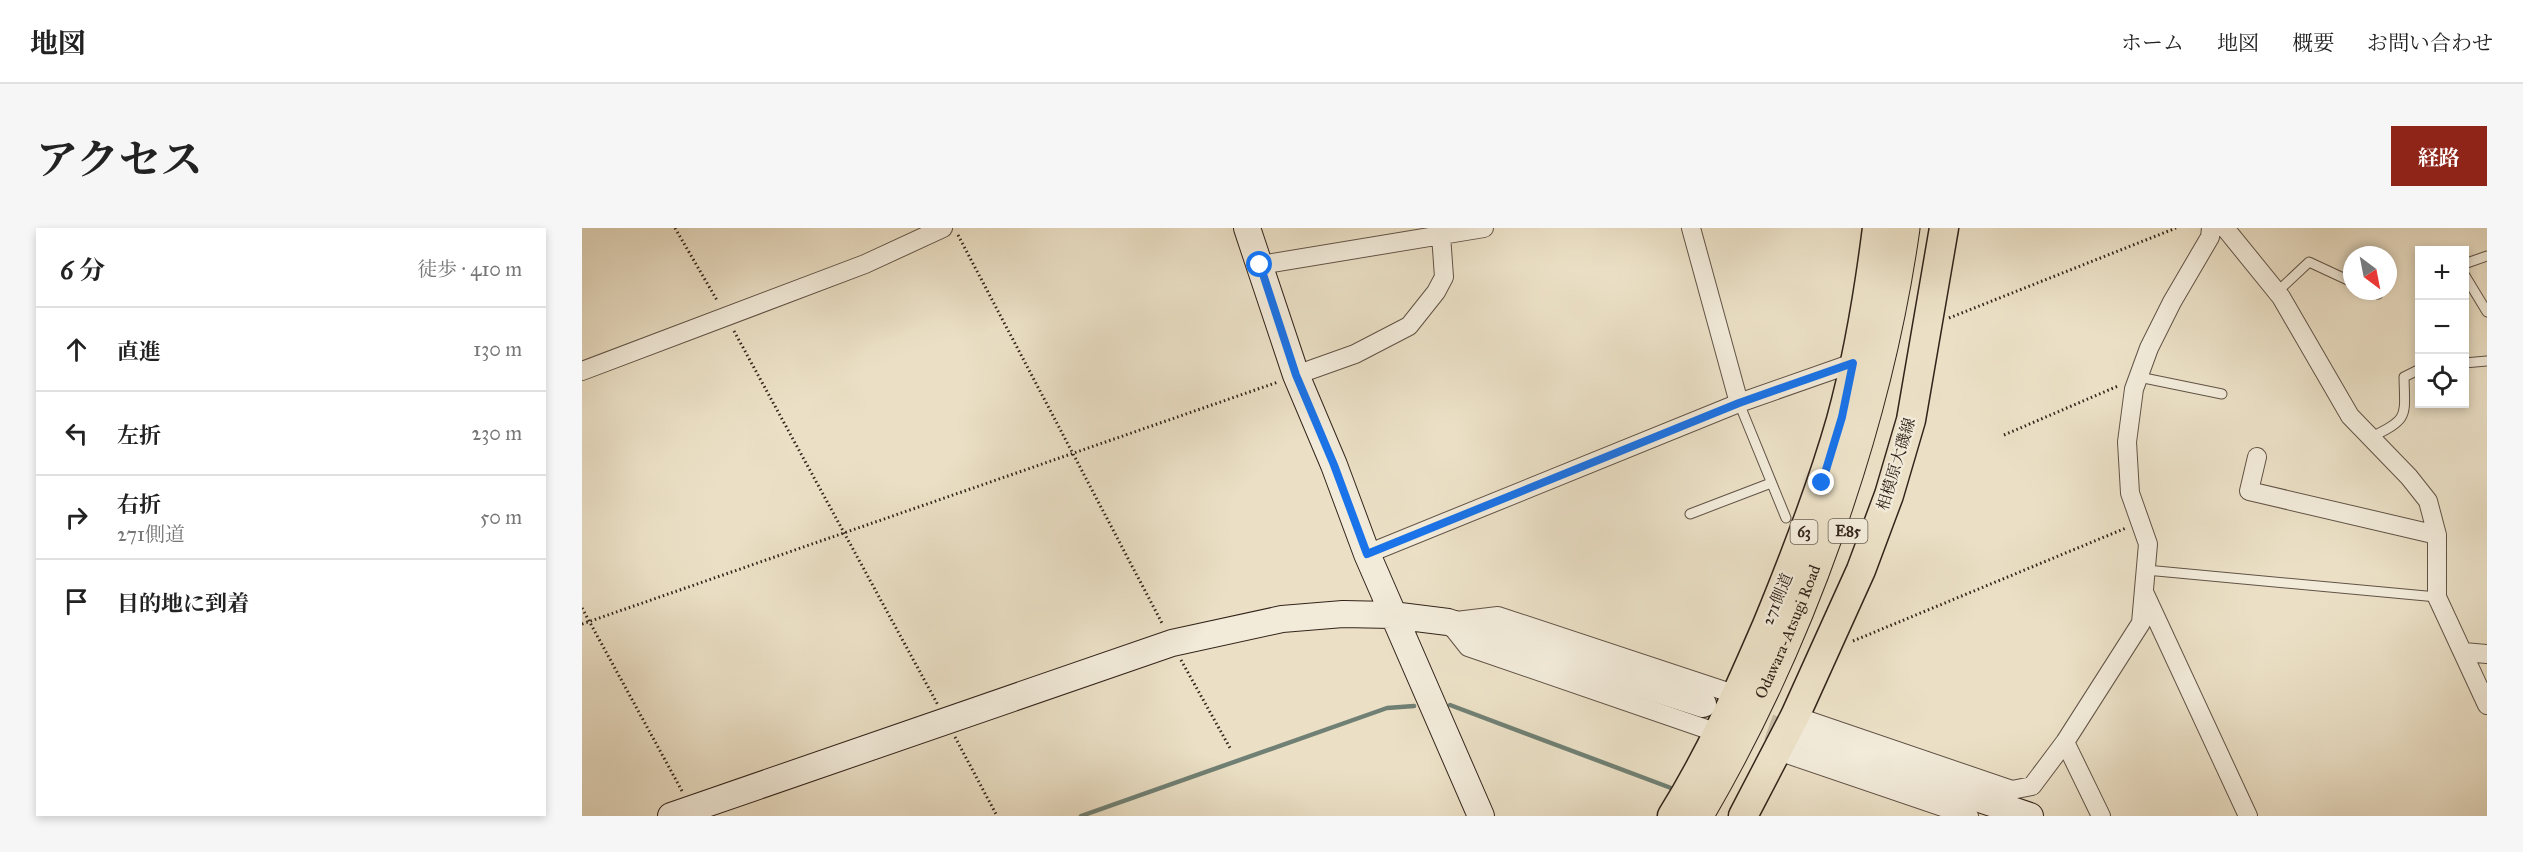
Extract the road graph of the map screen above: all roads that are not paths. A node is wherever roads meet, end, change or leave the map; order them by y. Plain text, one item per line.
1 (943, 228) edge
2 (1247, 228) edge
3 (1484, 228) edge
4 (1691, 228) edge
5 (1877, 228) edge
6 (1903, 228) edge
7 (1921, 228) edge
8 (1944, 228) edge
9 (2211, 228) edge
10 (2225, 228) edge
11 (1441, 235) junction
12 (2487, 256) edge
13 (2469, 262) edge
14 (1260, 265) junction
15 (2343, 278) edge
16 (2469, 282) edge
17 (2277, 292) junction
18 (2487, 312) edge
19 (2487, 361) edge
20 (1853, 363) junction
21 (2469, 363) edge
22 (582, 372) edge
23 (2415, 372) edge
24 (1296, 375) junction
25 (2139, 377) junction
26 (2222, 394) dead end
27 (1739, 403) junction
28 (2370, 438) junction
29 (2257, 457) dead end
30 (1771, 483) junction
31 (1690, 514) dead end
32 (1786, 518) dead end
33 (2437, 535) junction
34 (1367, 554) junction
35 (2146, 570) junction
36 (2144, 592) junction
37 (2437, 597) junction
38 (1392, 615) junction
39 (2464, 652) junction
40 (2487, 654) edge
41 (2487, 705) edge
42 (1715, 709) junction
43 (1801, 738) junction
44 (2065, 742) junction
45 (1459, 766) junction
46 (681, 812) edge
47 (1468, 816) edge
48 (1481, 816) edge
49 (1672, 816) edge
50 (1696, 816) edge
51 (1720, 816) edge
52 (1743, 816) edge
53 (1969, 816) edge
54 (2028, 816) edge
55 (2101, 816) edge
56 (2248, 816) edge

1 - 22 street
2 - 14 street
3 - 11 street
4 - 27 street
5 - 20 main road, 271側道 / 63
6 - 50 highway, Odawara-Atsugi Road / E85
7 - 51 highway, Odawara-Atsugi Road / E85
8 - 43 main road, 相模原大磯線
9 - 25 street
10 - 17 street
11 - 14 street
11 - 24 street
12 - 13 lane
14 - 24 street
15 - 17 lane
16 - 18 lane
17 - 28 street
19 - 21 lane
20 - 27 street
20 - 42 main road, 271側道 / 63
23 - 28 lane
24 - 34 street
25 - 26 lane
25 - 35 street
27 - 30 lane
27 - 34 street
28 - 33 street
29 - 33 street
30 - 31 lane
30 - 32 lane
33 - 37 street
34 - 38 street
35 - 36 street
35 - 37 lane
36 - 44 street
36 - 56 street
37 - 39 street
38 - 42 street
38 - 45 street
38 - 46 street
39 - 40 street
39 - 41 street
42 - 49 main road, 271側道 / 63
43 - 44 street
43 - 52 main road, 相模原大磯線
43 - 53 street
43 - 54 street
44 - 55 street
45 - 47 street
45 - 48 street

